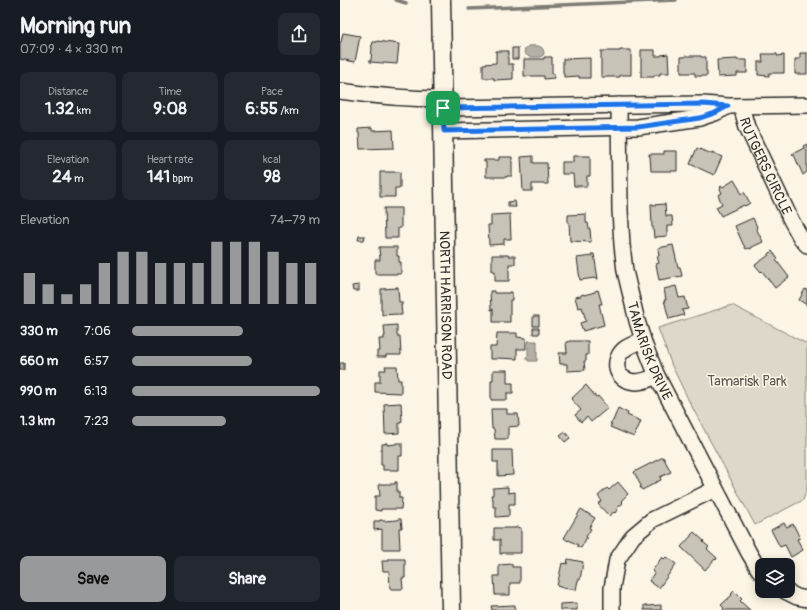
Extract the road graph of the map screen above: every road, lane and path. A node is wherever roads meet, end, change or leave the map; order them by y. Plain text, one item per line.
1 (441, 0) edge
2 (340, 91) edge
3 (443, 103) junction
4 (620, 105) junction
5 (807, 105) edge
6 (734, 106) junction
7 (620, 128) junction
8 (444, 131) junction
9 (807, 245) edge
10 (643, 340) junction
11 (657, 376) junction
12 (715, 489) junction
13 (755, 563) edge
14 (795, 596) edge
15 (807, 599) edge
16 (451, 610) edge
17 (612, 610) edge

1 - 3 street, NORTH HARRISON ROAD
2 - 3 street
3 - 4 street
3 - 8 street, NORTH HARRISON ROAD
4 - 6 street
4 - 7 street, TAMARISK DRIVE
5 - 6 street
6 - 7 street
6 - 9 street, RUTGERS CIRCLE
7 - 8 street
7 - 10 street, TAMARISK DRIVE
8 - 16 street, NORTH HARRISON ROAD
10 - 11 street, TAMARISK DRIVE
10 - 11 street
11 - 12 street, TAMARISK DRIVE
12 - 13 street, TAMARISK DRIVE
12 - 17 street
14 - 15 street

